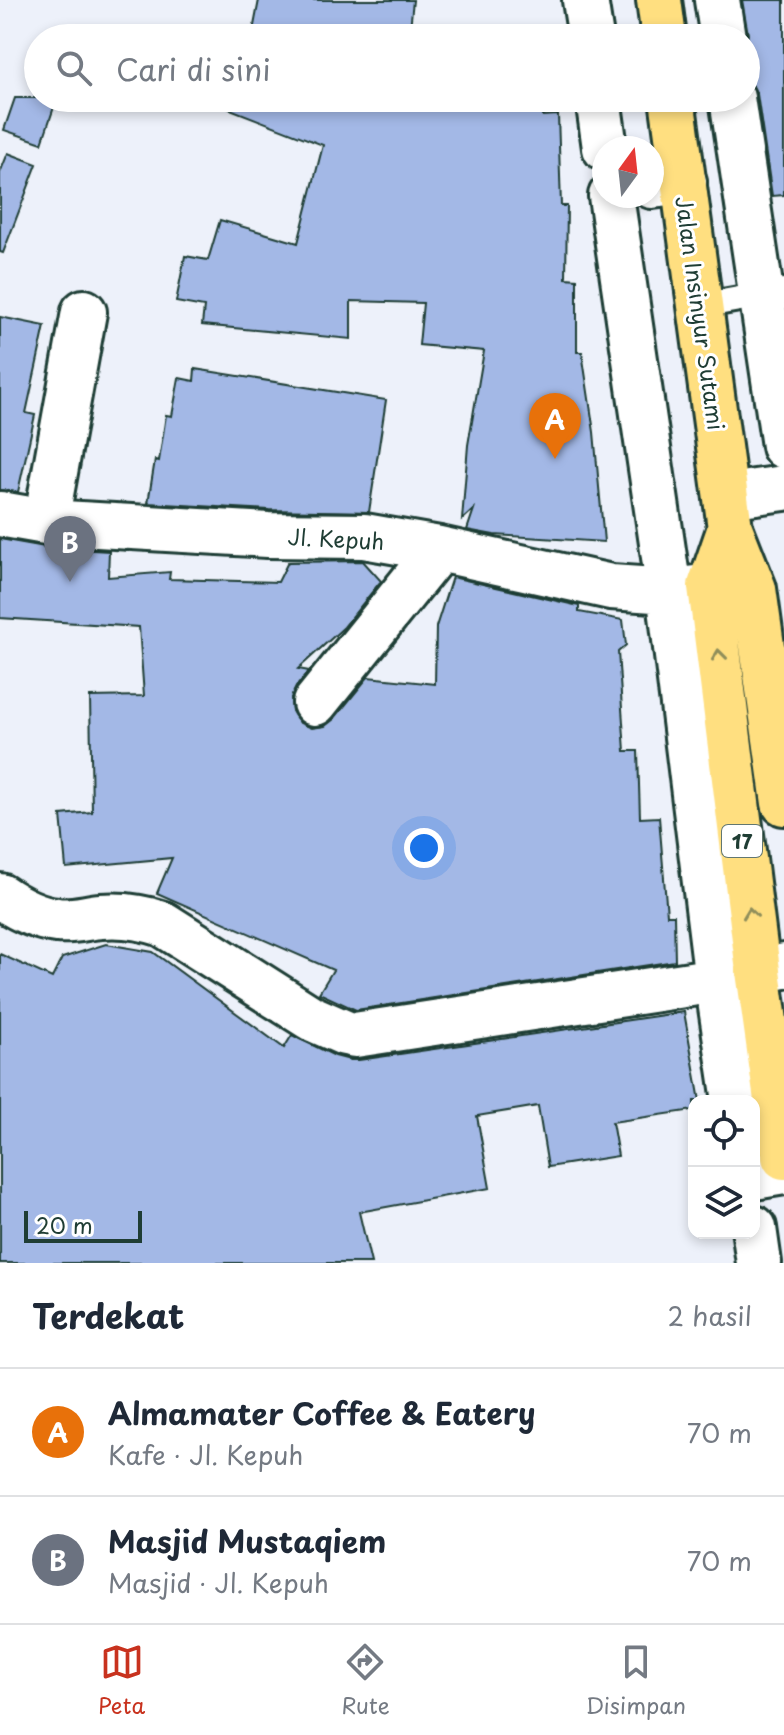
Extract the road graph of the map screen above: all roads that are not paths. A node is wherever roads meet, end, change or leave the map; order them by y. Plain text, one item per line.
1 (585, 0) edge
2 (659, 0) edge
3 (717, 0) edge
4 (589, 24) edge
5 (662, 24) edge
6 (721, 24) edge
7 (600, 112) edge
8 (671, 112) edge
9 (735, 112) edge
10 (603, 136) edge
11 (668, 184) edge
12 (613, 208) edge
13 (772, 292) edge
14 (700, 306) junction
15 (84, 312) dead end
16 (784, 446) edge
17 (784, 488) edge
18 (728, 512) junction
19 (0, 514) edge
20 (46, 522) junction
21 (439, 549) junction
22 (690, 588) junction
23 (754, 589) junction
24 (315, 703) dead end
25 (784, 803) edge
26 (0, 896) edge
27 (753, 972) edge
28 (736, 1095) edge
29 (784, 1157) edge
30 (784, 1172) edge
31 (760, 1176) edge
32 (756, 1239) edge
33 (759, 1263) edge

1 - 4 street
2 - 5 highway
3 - 6 street
7 - 10 street
8 - 11 highway, Jalan Insinyur Sutami / 17
9 - 13 street
11 - 14 highway, Jalan Insinyur Sutami / 17
12 - 22 street
13 - 14 lane
13 - 16 street
14 - 18 highway, Jalan Insinyur Sutami / 17
15 - 20 street
17 - 18 street
18 - 22 highway, Jalan Insinyur Sutami / 17
18 - 23 highway, Jalan Insinyur Sutami / 17
19 - 20 street, Jl. Kepuh
20 - 21 street, Jl. Kepuh
21 - 22 street, Jl. Kepuh
21 - 24 street
22 - 23 street, Jl. Kepuh
22 - 27 highway, Jalan Insinyur Sutami / 17
23 - 25 highway, Jalan Insinyur Sutami / 17
26 - 27 street
27 - 28 street
27 - 29 highway, Jalan Insinyur Sutami / 17
30 - 31 street
32 - 33 street

